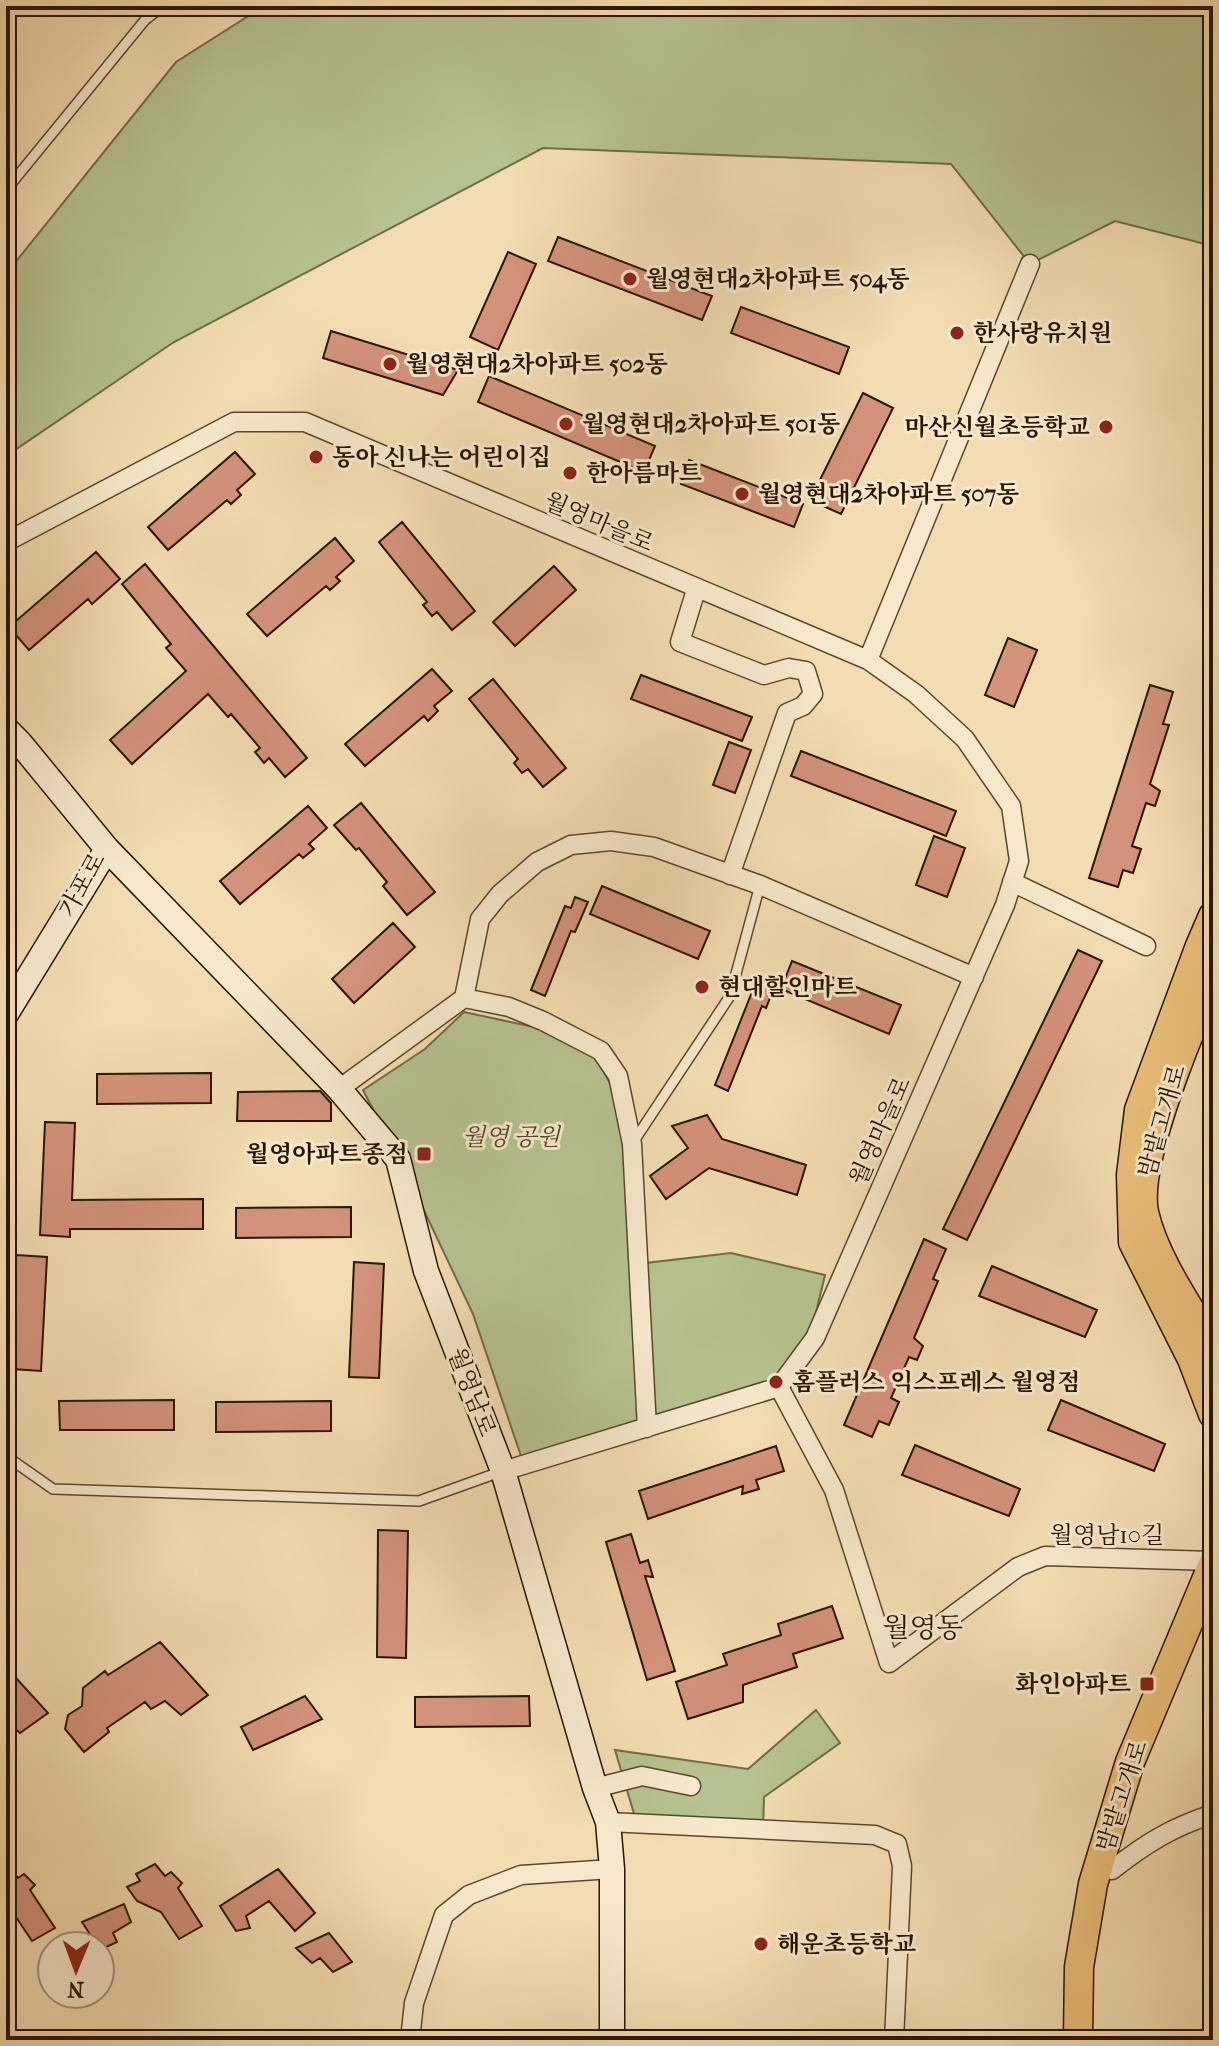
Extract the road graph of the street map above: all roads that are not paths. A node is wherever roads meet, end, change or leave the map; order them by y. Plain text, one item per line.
1 (163, 6) edge
2 (6, 190) edge
3 (1030, 264) dead end
4 (6, 542) edge
5 (696, 590) junction
6 (868, 660) junction
7 (6, 729) edge
8 (107, 849) junction
9 (730, 875) junction
10 (1012, 882) junction
11 (760, 885) junction
12 (1213, 916) edge
13 (1146, 946) dead end
14 (974, 977) junction
15 (1213, 981) edge
16 (464, 998) junction
17 (6, 1014) edge
18 (339, 1089) junction
19 (632, 1144) junction
20 (1213, 1348) edge
21 (779, 1387) junction
22 (1213, 1414) edge
23 (647, 1428) junction
24 (6, 1456) edge
25 (503, 1471) junction
26 (1213, 1563) edge
27 (1213, 1614) edge
28 (691, 1786) dead end
29 (595, 1788) junction
30 (1213, 1814) edge
31 (608, 1822) junction
32 (612, 1869) junction
33 (1112, 1870) junction
34 (410, 2040) edge
35 (612, 2040) edge
36 (894, 2040) edge
37 (1078, 2040) edge
38 (1087, 2040) edge

1 - 2 lane
3 - 6 street
4 - 5 street, 월영마을로
5 - 6 street, 월영마을로
5 - 9 street
6 - 10 street, 월영마을로
7 - 8 main road, 가포로
8 - 17 main road, 가포로
8 - 18 main road, 월영남로
9 - 11 street
9 - 16 street
10 - 13 street
10 - 14 street, 월영마을로
11 - 14 street
11 - 19 lane
12 - 22 main road, 밤밭고개로
14 - 21 street, 월영마을로
15 - 20 main road, 밤밭고개로
16 - 18 street
16 - 19 street
18 - 25 main road, 월영남로
19 - 23 street
21 - 23 street
21 - 26 street, 월영남10길
23 - 25 street
24 - 25 lane
25 - 29 main road, 월영남로
26 - 37 main road, 밤밭고개로
27 - 33 main road, 밤밭고개로
28 - 29 street
29 - 31 main road, 월영남로
30 - 33 street
31 - 32 main road, 월영남로
31 - 36 street
32 - 34 street
32 - 35 main road, 월영남로
33 - 38 main road, 밤밭고개로

